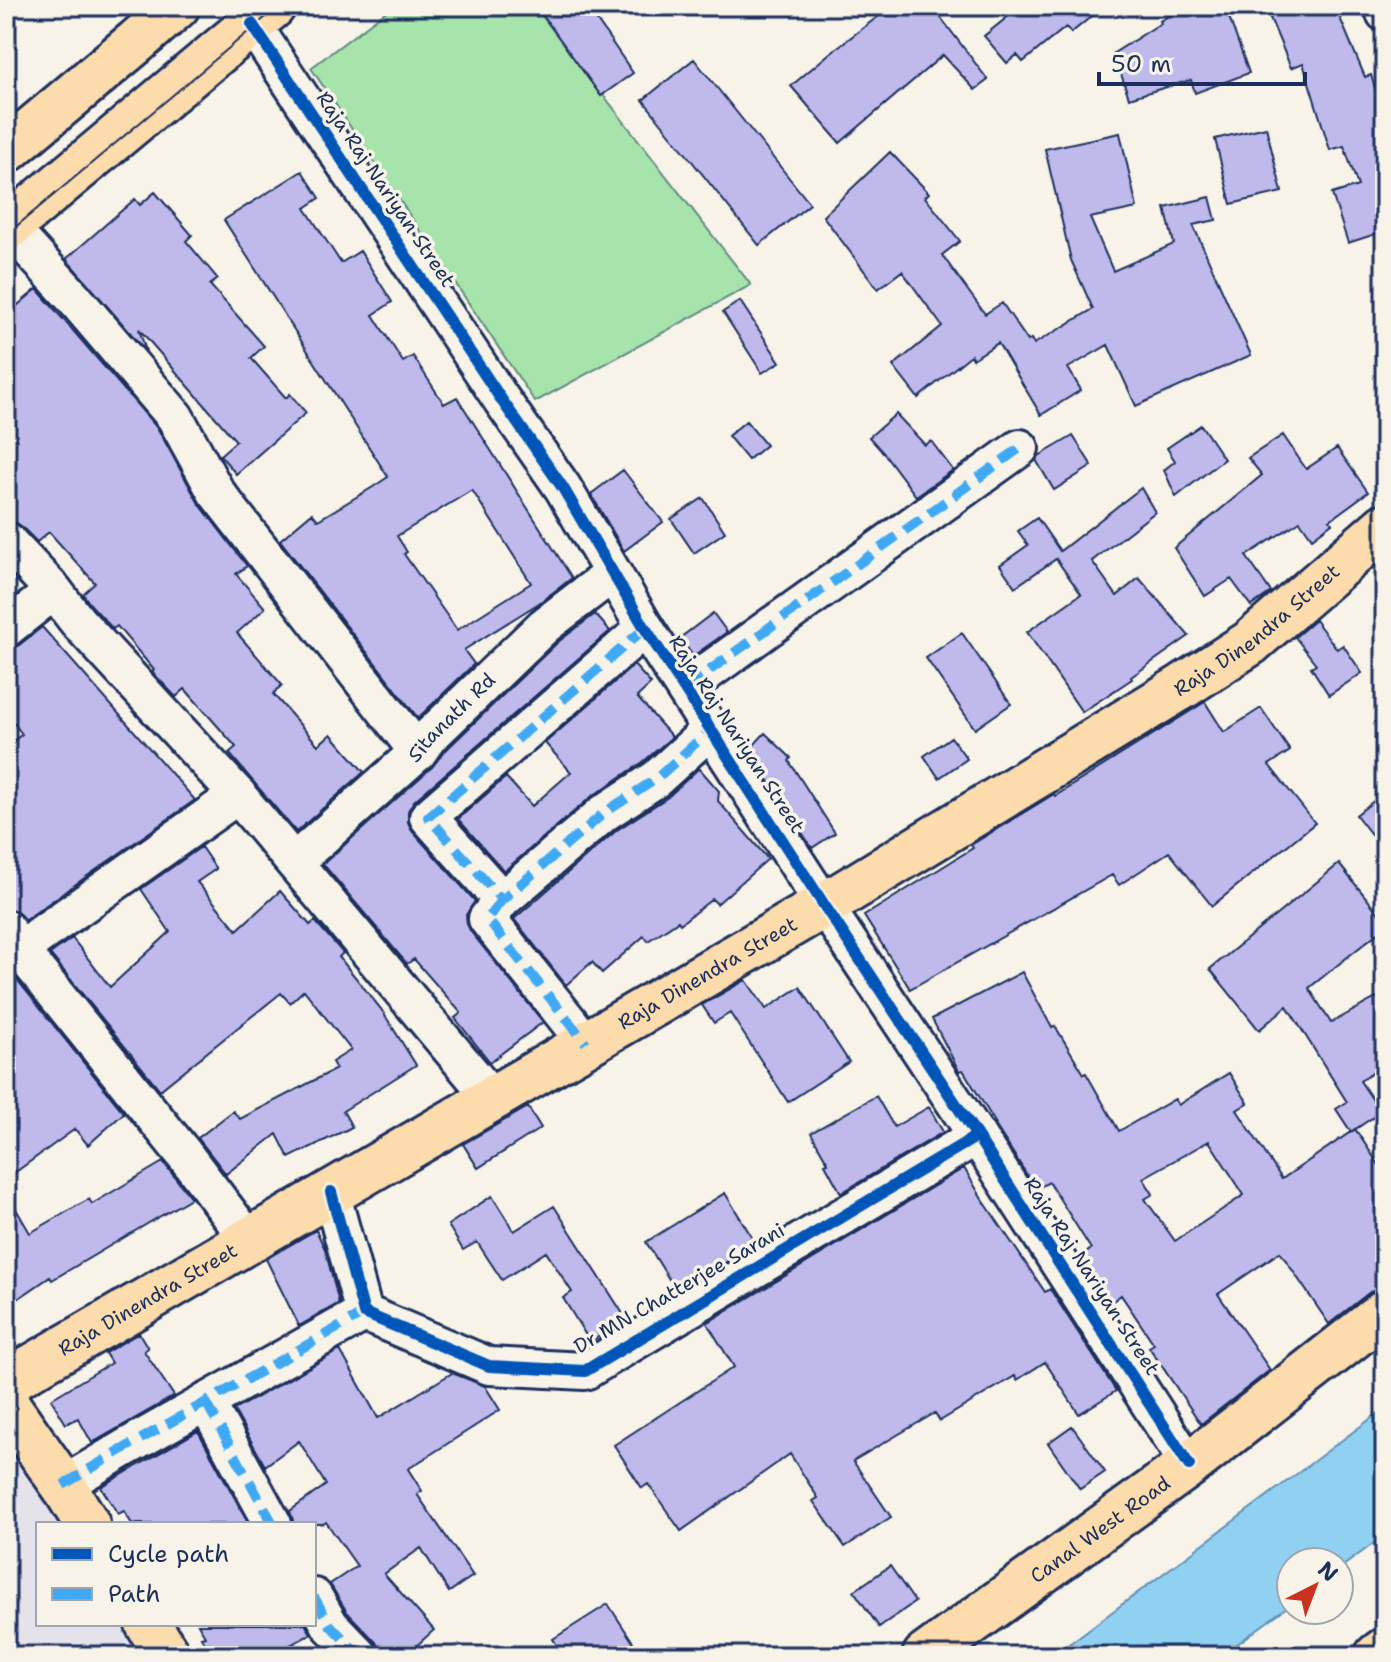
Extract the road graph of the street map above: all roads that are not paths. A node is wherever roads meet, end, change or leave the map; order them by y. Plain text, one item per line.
1 (177, 6) edge
2 (1382, 6) edge
3 (1385, 13) edge
4 (262, 15) edge
5 (6, 151) edge
6 (8, 228) edge
7 (1020, 448) dead end
8 (1385, 526) edge
9 (6, 540) edge
10 (612, 574) junction
11 (54, 591) junction
12 (645, 628) junction
13 (6, 629) edge
14 (685, 688) junction
15 (710, 730) junction
16 (418, 752) junction
17 (238, 795) junction
18 (294, 862) junction
19 (502, 900) junction
20 (824, 905) junction
21 (11, 946) edge
22 (586, 1043) junction
23 (492, 1098) junction
24 (977, 1136) junction
25 (331, 1192) junction
26 (249, 1240) junction
27 (1385, 1312) edge
28 (364, 1313) junction
29 (6, 1382) edge
30 (206, 1402) junction
31 (6, 1403) edge
32 (1189, 1465) junction
33 (63, 1485) junction
34 (86, 1522) edge
35 (272, 1522) edge
36 (316, 1600) edge
37 (149, 1626) edge
38 (1385, 1650) edge
39 (168, 1656) edge
40 (360, 1656) edge
41 (925, 1656) edge
42 (1377, 1656) edge

1 - 5 main road
2 - 3 street
4 - 6 main road
4 - 10 street, Raja Raj Nariyan Street
6 - 16 street
7 - 14 street
8 - 20 main road, Raja Dinendra Street
9 - 11 street
10 - 12 street, Raja Raj Nariyan Street
10 - 16 street, Sitanath Rd
11 - 13 street
11 - 17 street
12 - 14 street, Raja Raj Nariyan Street
12 - 19 street
14 - 15 street, Raja Raj Nariyan Street
15 - 19 street
15 - 20 street, Raja Raj Nariyan Street
16 - 18 street, Sitanath Rd
17 - 18 street
17 - 21 street
18 - 23 street
19 - 22 street
20 - 22 main road, Raja Dinendra Street
20 - 24 street, Raja Raj Nariyan Street
21 - 26 street
22 - 23 main road, Raja Dinendra Street
23 - 25 main road, Raja Dinendra Street
24 - 28 street, Dr MN Chatterjee Sarani
24 - 32 street, Raja Raj Nariyan Street
25 - 26 main road, Raja Dinendra Street
25 - 28 street
26 - 29 main road, Raja Dinendra Street
27 - 32 main road, Canal West Road
28 - 30 street
30 - 33 street
30 - 35 street
31 - 33 main road
32 - 41 main road, Canal West Road
33 - 34 main road
36 - 40 street
37 - 39 main road
38 - 42 main road

